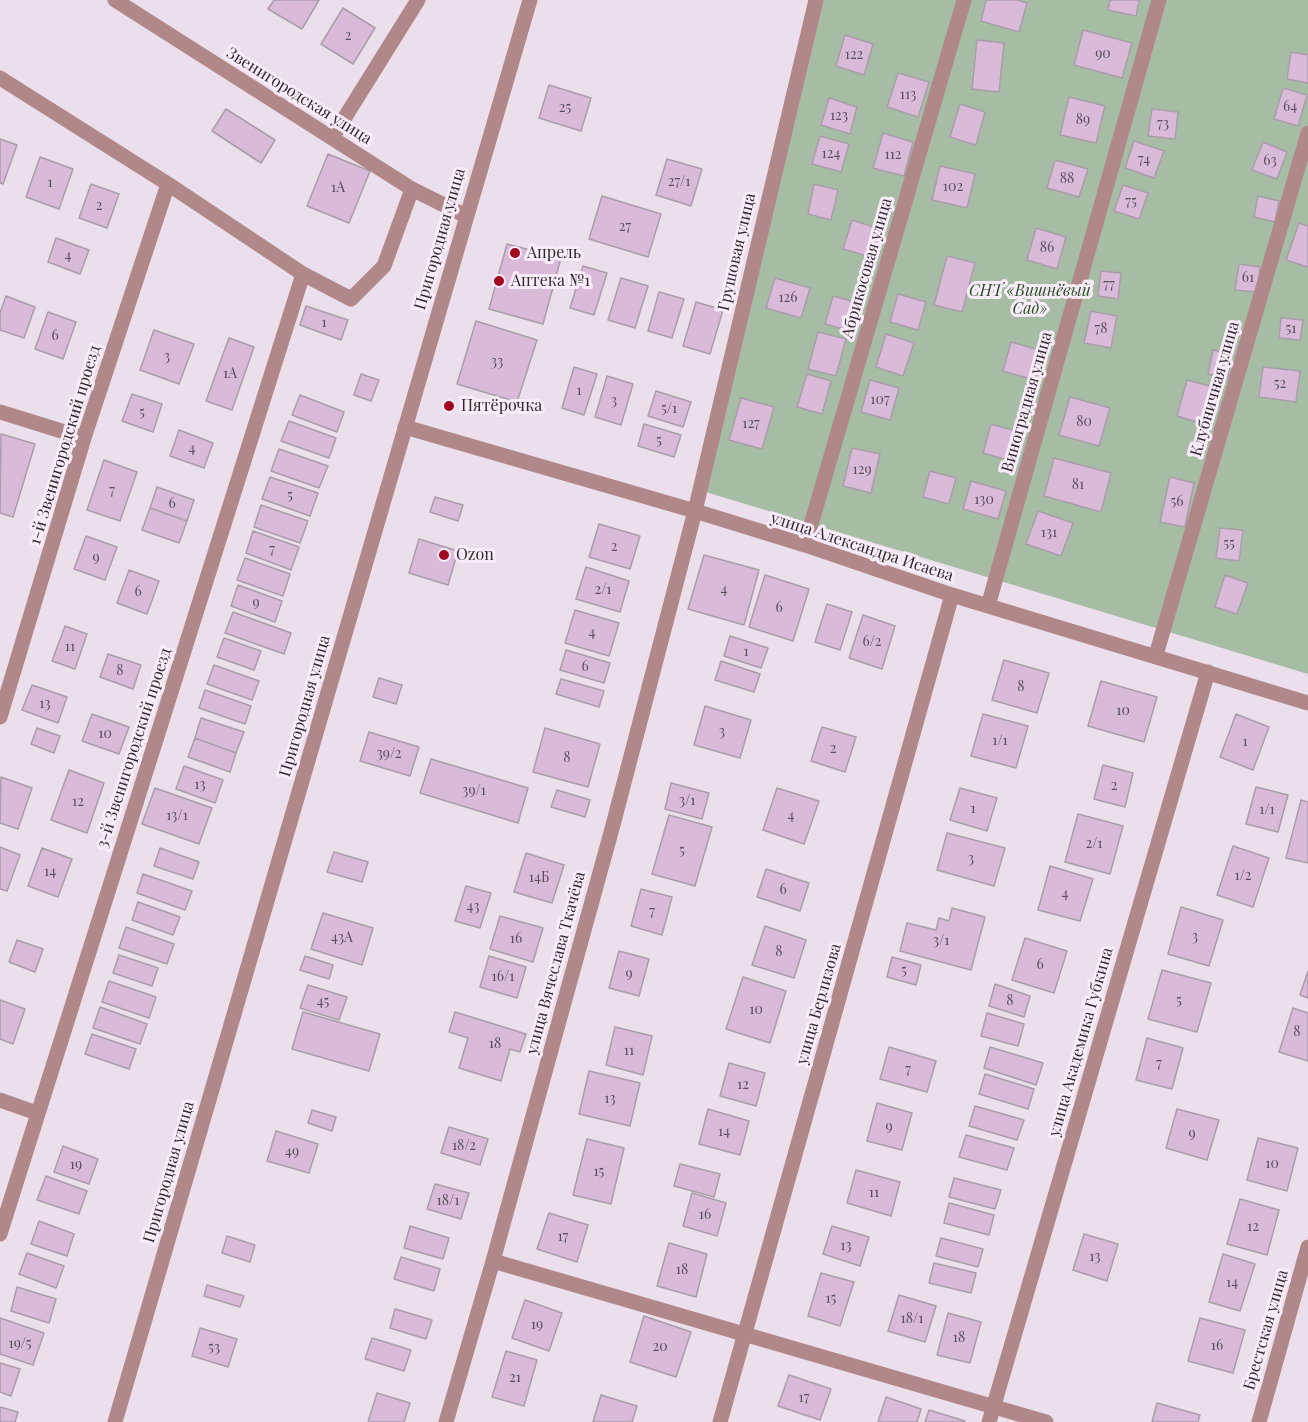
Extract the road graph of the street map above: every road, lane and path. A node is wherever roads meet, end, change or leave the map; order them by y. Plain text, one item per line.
1 (115, 0) edge
2 (418, 0) edge
3 (530, 0) edge
4 (816, 0) edge
5 (964, 0) edge
6 (1159, 0) edge
7 (0, 78) edge
8 (1308, 134) edge
9 (332, 138) junction
10 (168, 184) junction
11 (412, 189) junction
12 (466, 216) junction
13 (303, 274) junction
14 (0, 412) edge
15 (405, 427) junction
16 (84, 438) junction
17 (694, 512) junction
18 (806, 545) junction
19 (952, 595) junction
20 (988, 606) junction
21 (1156, 655) junction
22 (1208, 672) junction
23 (1308, 703) edge
24 (1, 712) edge
25 (0, 1100) edge
26 (37, 1113) junction
27 (0, 1233) edge
28 (1308, 1247) edge
29 (493, 1261) junction
30 (746, 1335) junction
31 (993, 1406) junction
32 (115, 1422) edge
33 (446, 1422) edge
34 (720, 1422) edge
35 (988, 1422) edge
36 (1046, 1422) edge
37 (1259, 1422) edge

1 - 9 street, Звенигородская улица
2 - 9 street
3 - 12 street, Пригородная улица
4 - 17 street, Грушовая улица
5 - 18 street, Абрикосовая улица
6 - 20 street, Виноградная улица
7 - 10 street
8 - 21 street, Клубничная улица
9 - 11 street, Звенигородская улица
10 - 13 street
10 - 16 street, 1-й Звенигородский проезд
11 - 12 street, Звенигородская улица
11 - 13 street
12 - 15 street, Пригородная улица
13 - 26 street, 3-й Звенигородский проезд
14 - 16 street
15 - 17 street, улица Александра Исаева
15 - 32 street, Пригородная улица
16 - 24 street, 1-й Звенигородский проезд
17 - 18 street, улица Александра Исаева
17 - 29 street, улица Вячеслава Ткачёва
18 - 19 street, улица Александра Исаева
19 - 20 street, улица Александра Исаева
19 - 30 street, улица Берлизова
20 - 21 street, улица Александра Исаева
21 - 22 street, улица Александра Исаева
22 - 23 street, улица Александра Исаева
22 - 31 street, улица Академика Губкина
25 - 26 street
26 - 27 street, 3-й Звенигородский проезд
28 - 37 street, Брестская улица
29 - 30 street
29 - 33 street, улица Вячеслава Ткачёва
30 - 31 street
30 - 34 street, улица Берлизова
31 - 35 street, улица Академика Губкина
31 - 36 street

